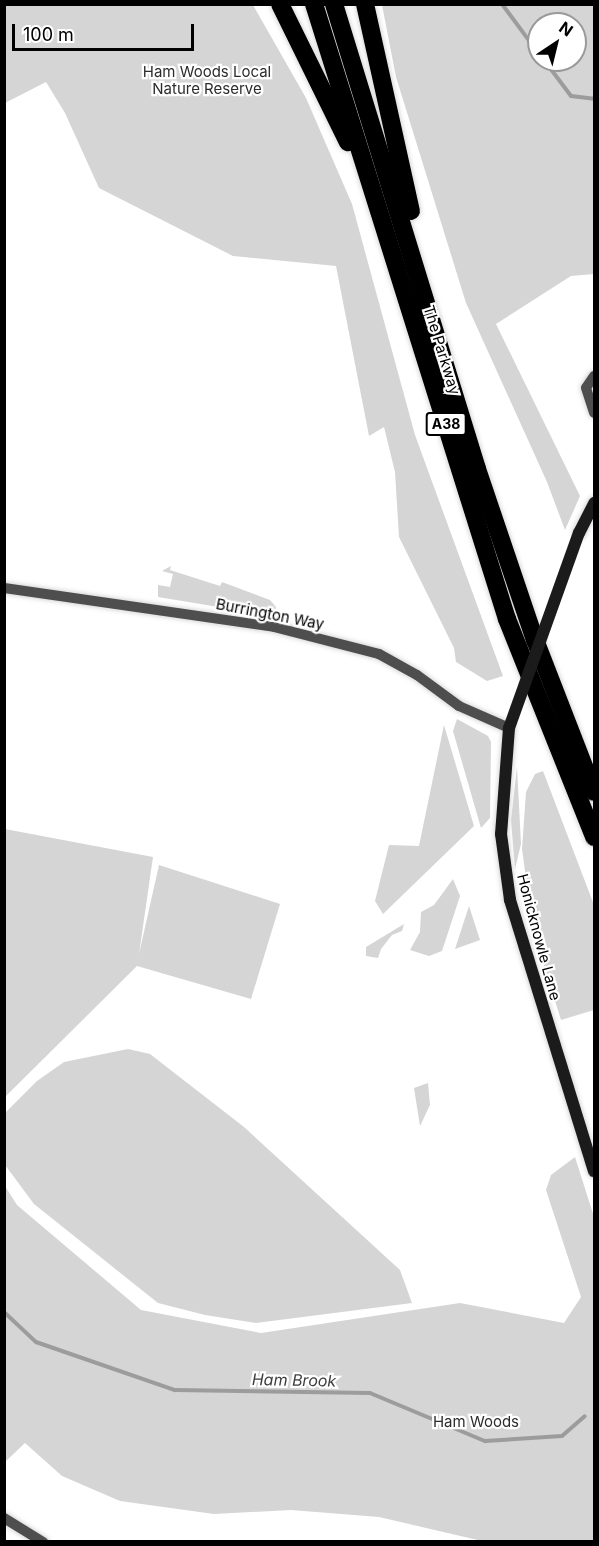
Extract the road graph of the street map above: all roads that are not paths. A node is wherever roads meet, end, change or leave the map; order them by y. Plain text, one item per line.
1 (280, 4) edge
2 (314, 4) edge
3 (333, 4) edge
4 (365, 4) edge
5 (381, 214) junction
6 (431, 311) junction
7 (594, 375) edge
8 (594, 413) edge
9 (594, 503) edge
10 (4, 588) edge
11 (509, 728) junction
12 (594, 792) edge
13 (594, 837) edge
14 (594, 1171) edge
15 (4, 1518) edge
16 (43, 1542) edge

1 - 5 highway, A38
2 - 5 highway, The Parkway / A38
3 - 6 highway, The Parkway / A38
4 - 6 highway, A38
5 - 13 highway, The Parkway / A38
6 - 12 highway, The Parkway / A38
7 - 8 street
9 - 11 street, Honicknowle Lane, bridge
10 - 11 street, Burrington Way
11 - 14 street, Honicknowle Lane
15 - 16 street

